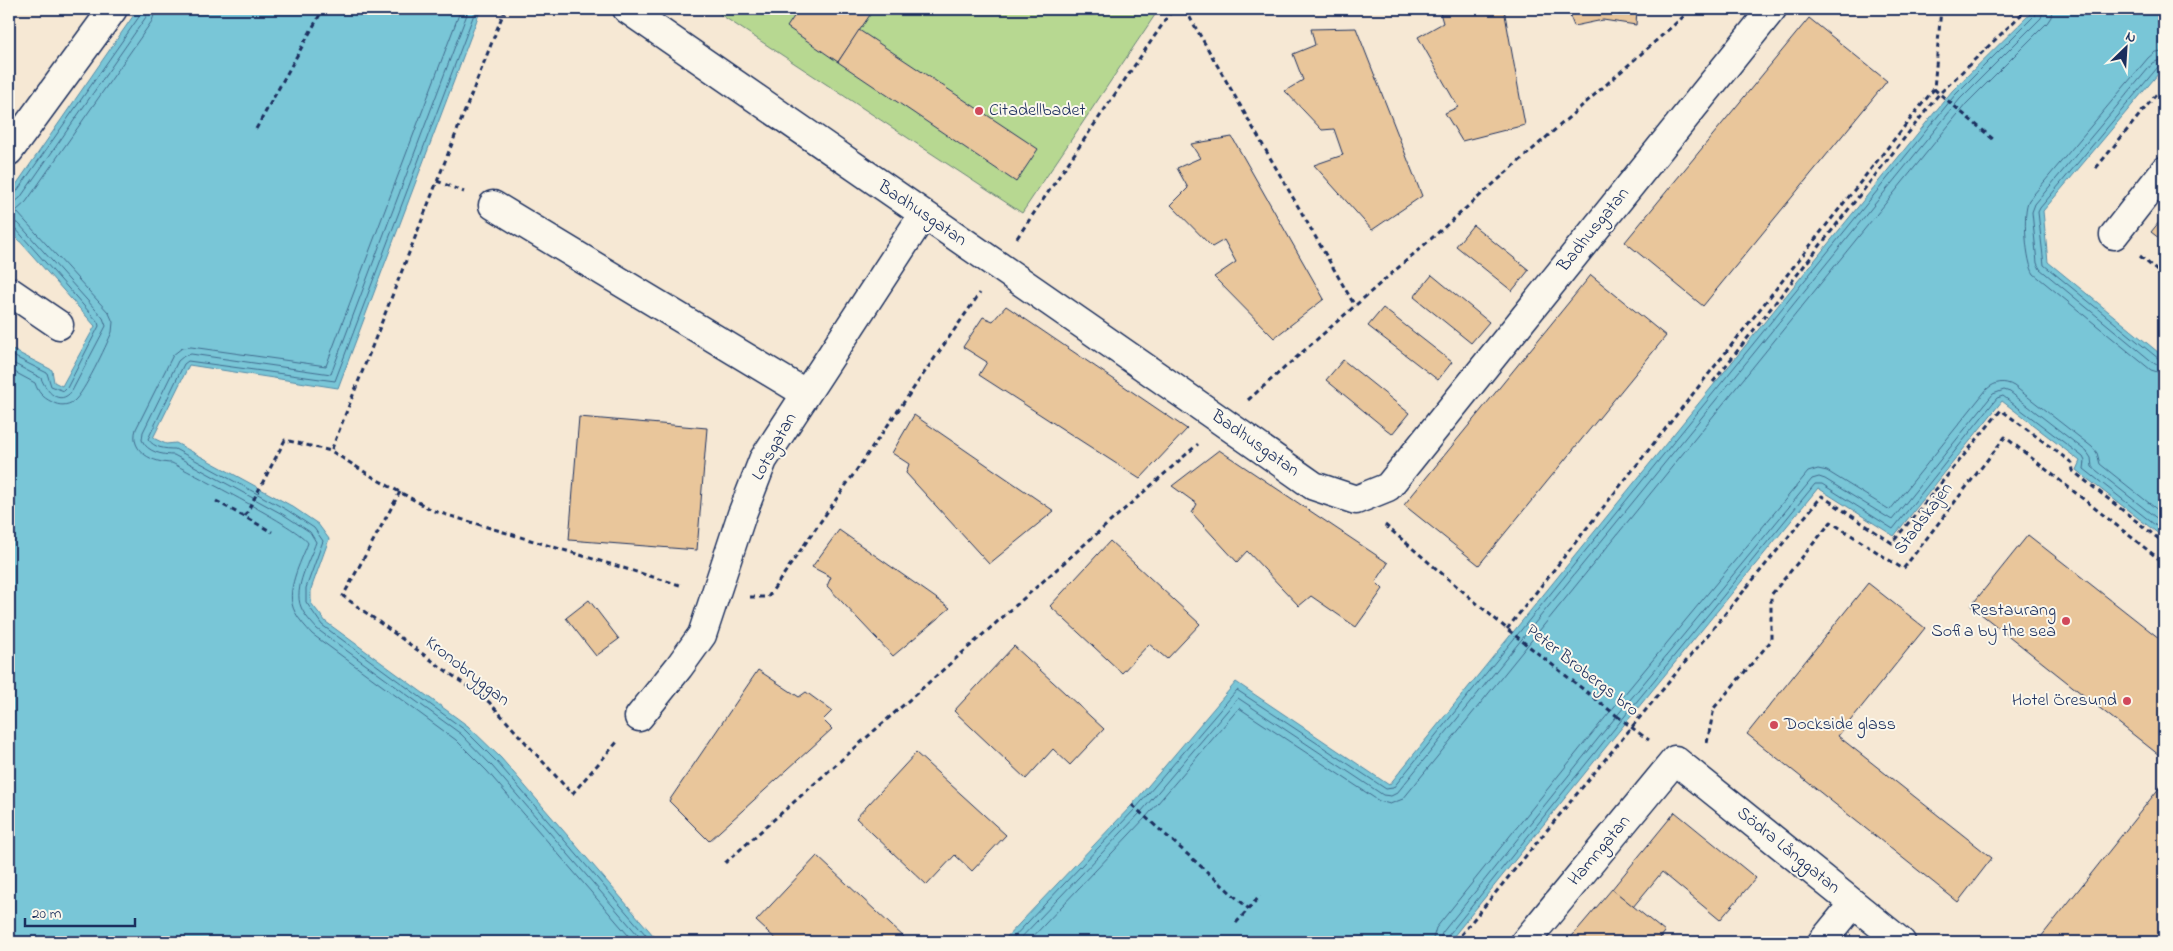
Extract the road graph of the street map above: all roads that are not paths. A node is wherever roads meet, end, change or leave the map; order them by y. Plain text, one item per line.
1 (113, 9) edge
2 (627, 9) edge
3 (1772, 9) edge
4 (9, 151) edge
5 (2164, 171) edge
6 (492, 205) dead end
7 (923, 215) junction
8 (2114, 235) dead end
9 (9, 291) edge
10 (59, 325) dead end
11 (805, 392) junction
12 (639, 717) road end
13 (1684, 767) joint
14 (1853, 904) junction
15 (1525, 942) edge
16 (1822, 942) edge
17 (1902, 942) edge

1 - 4 street
2 - 7 street, Badhusgatan
3 - 7 street, Badhusgatan
5 - 8 street
6 - 11 street
7 - 11 street, Lotsgatan
9 - 10 street
11 - 12 street, Lotsgatan
13 - 14 street, Södra Långgatan
13 - 15 street, Hamngatan
14 - 16 street
14 - 17 street, Södra Långgatan

